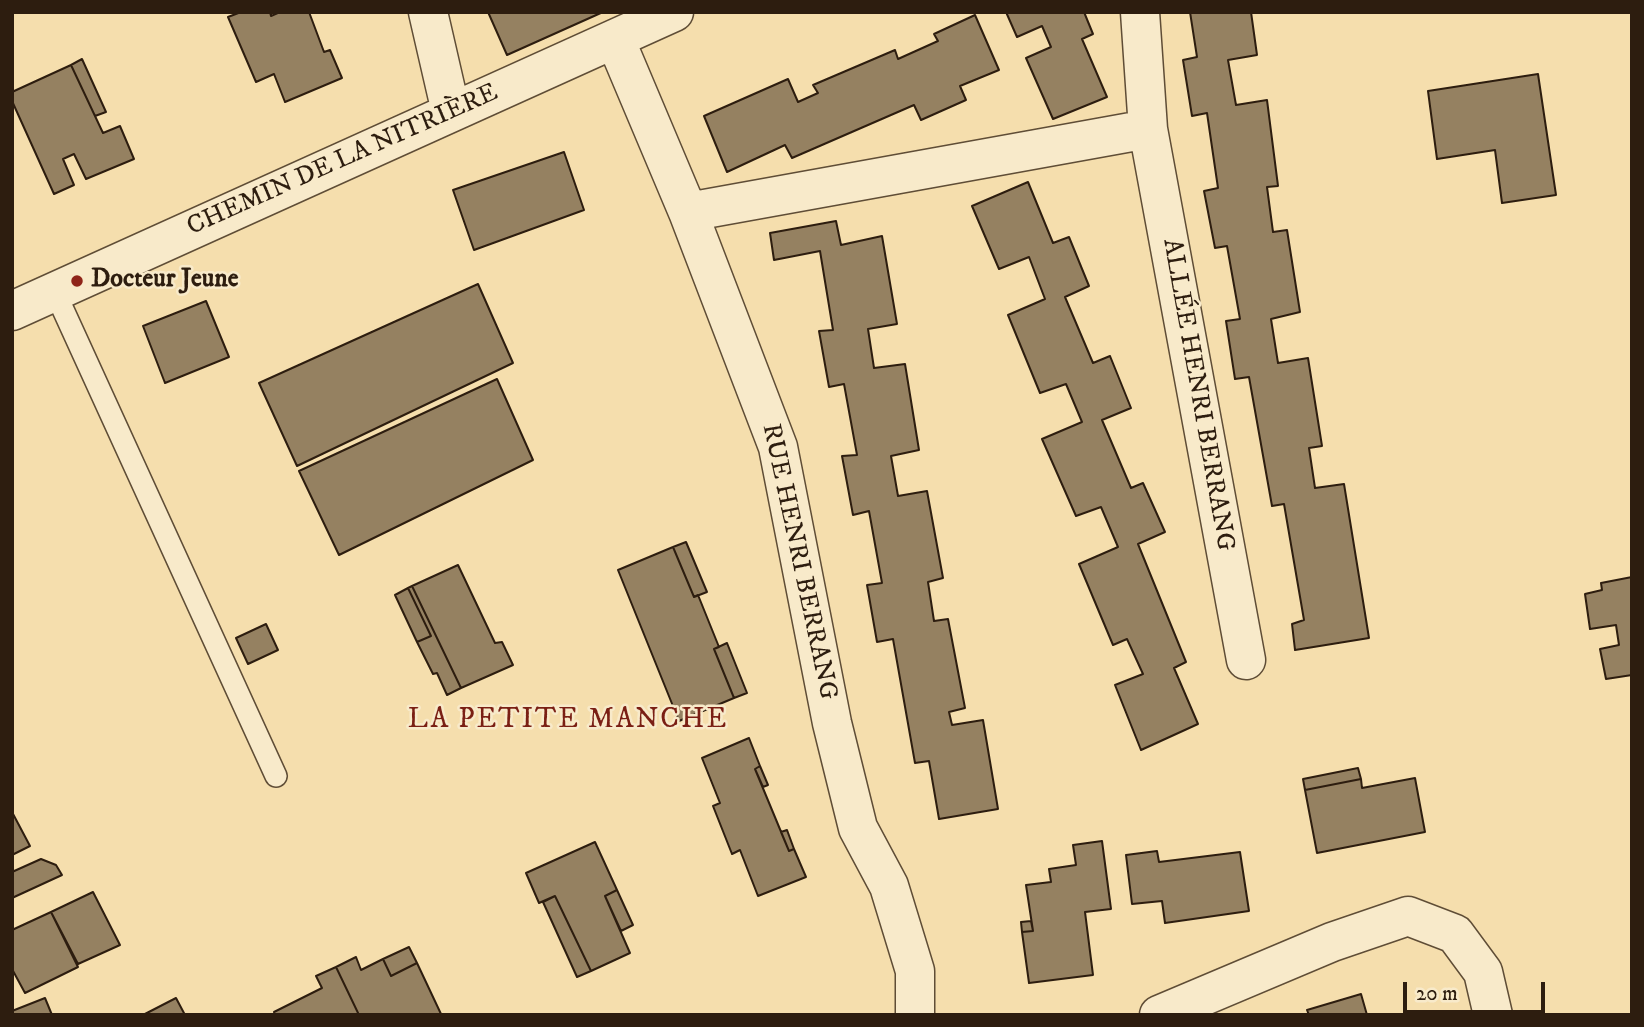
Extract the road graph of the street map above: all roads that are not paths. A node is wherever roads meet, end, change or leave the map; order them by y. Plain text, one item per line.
1 (428, 12) edge
2 (674, 12) edge
3 (1140, 12) edge
4 (615, 39) junction
5 (451, 112) junction
6 (1148, 129) junction
7 (688, 212) junction
8 (55, 292) junction
9 (12, 311) edge
10 (1246, 660) dead end
11 (276, 776) dead end
12 (915, 1015) edge
13 (1160, 1015) edge
14 (1493, 1015) edge

1 - 5 street
2 - 4 street, CHEMIN DE LA NITRIÈRE
3 - 6 street, ALLÉE HENRI BERRANG
4 - 5 street, CHEMIN DE LA NITRIÈRE
4 - 7 street, RUE HENRI BERRANG
5 - 8 street, CHEMIN DE LA NITRIÈRE
6 - 7 street
6 - 10 street, ALLÉE HENRI BERRANG
7 - 12 street, RUE HENRI BERRANG
8 - 9 street, CHEMIN DE LA NITRIÈRE
8 - 11 lane
13 - 14 street

